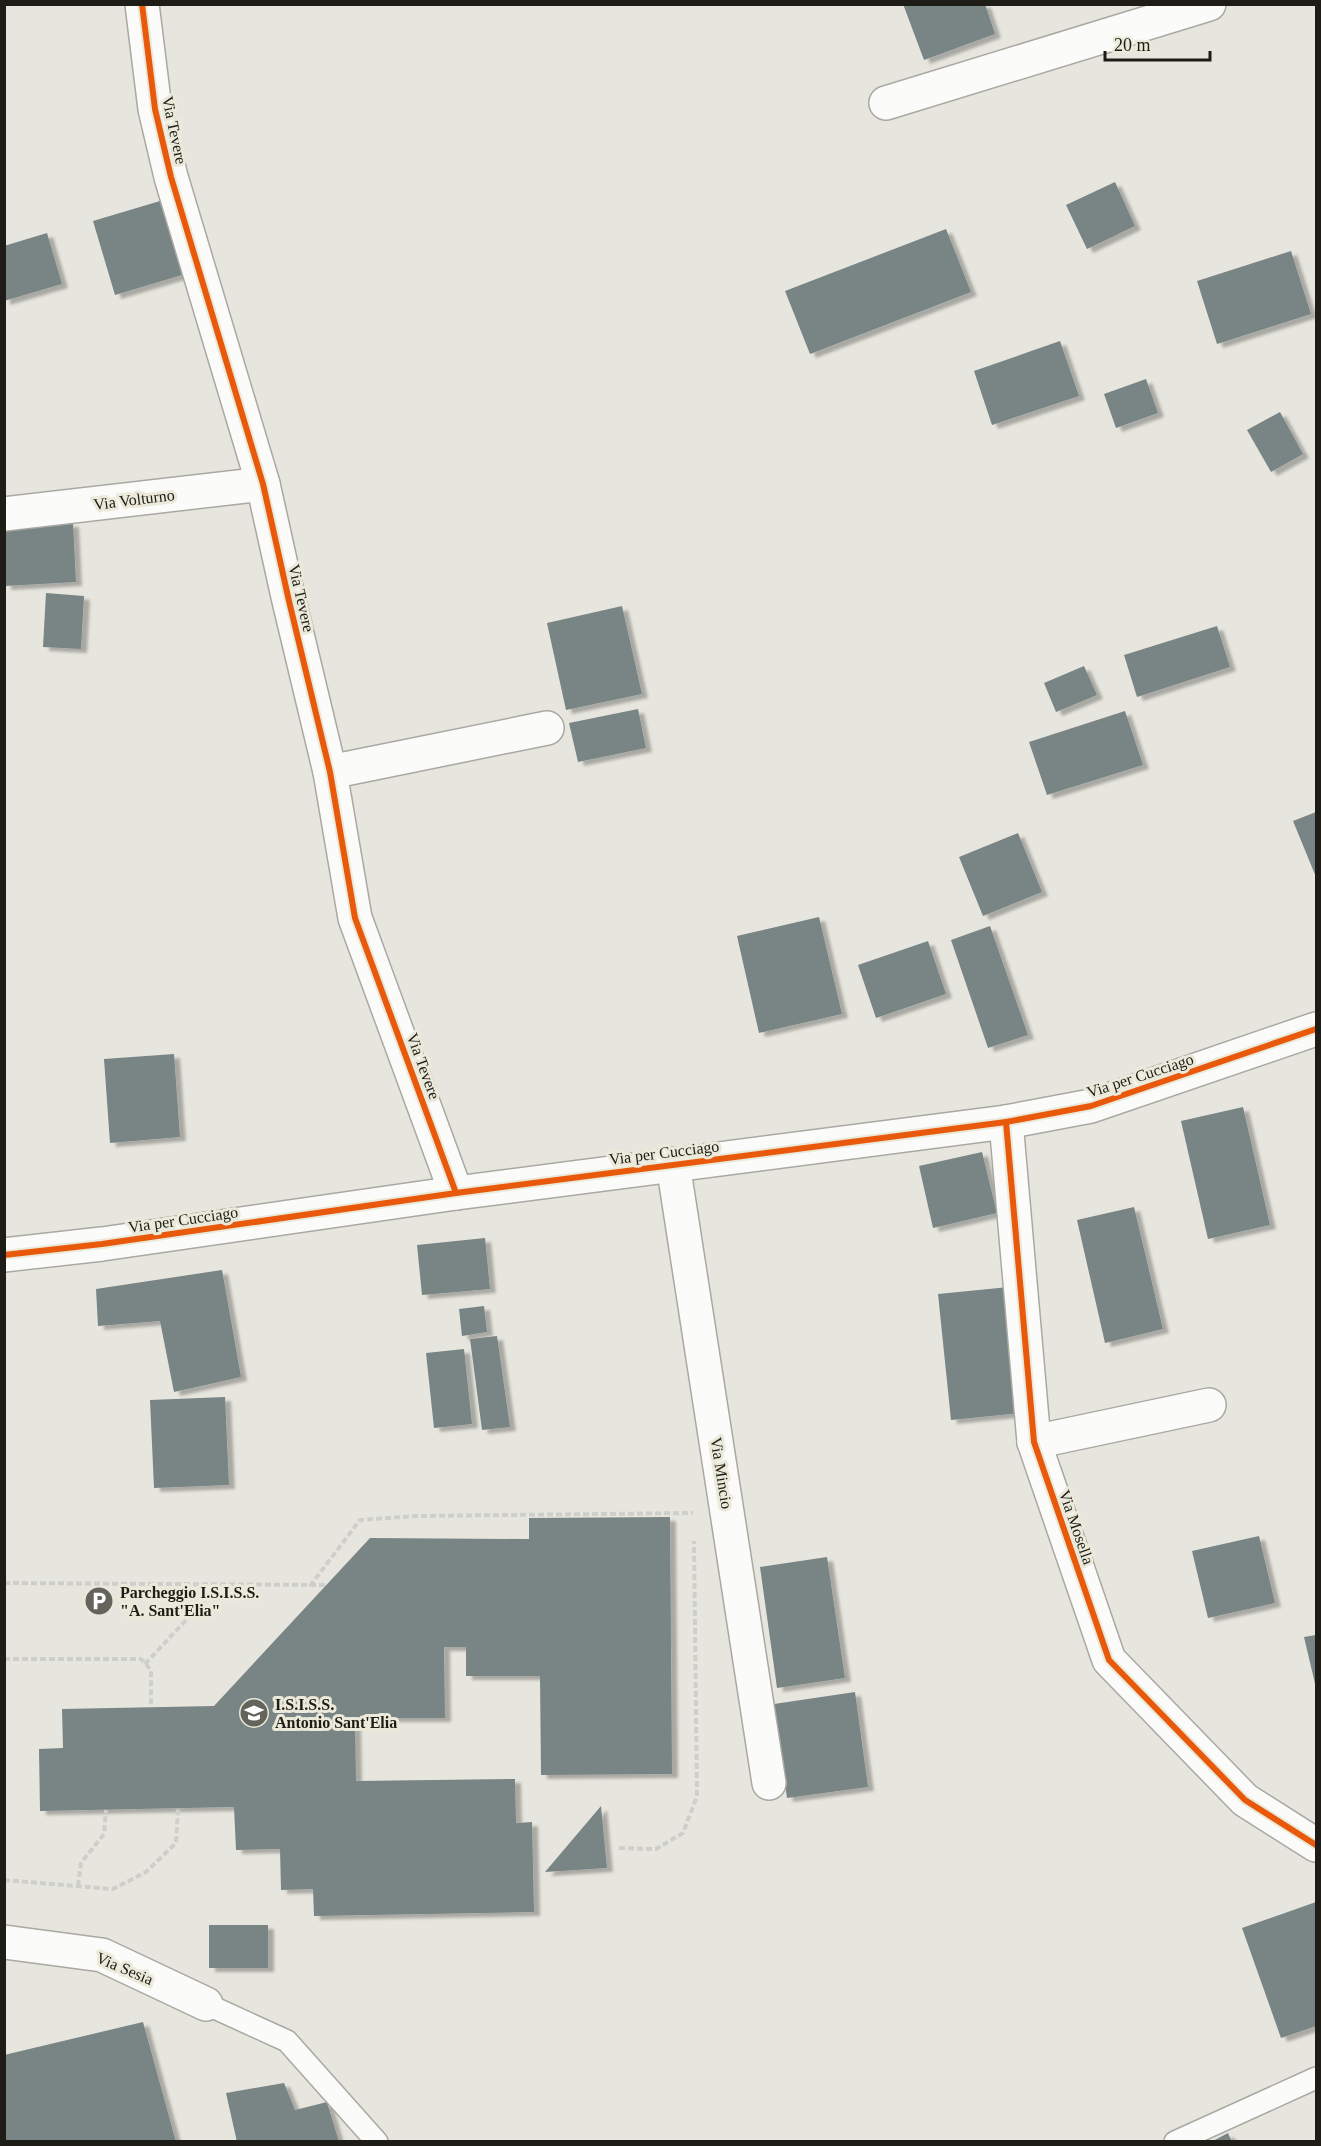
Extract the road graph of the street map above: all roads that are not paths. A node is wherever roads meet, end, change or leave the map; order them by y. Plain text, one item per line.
1 (142, 4) edge
2 (1209, 4) edge
3 (886, 103) dead end
4 (263, 484) junction
5 (4, 514) edge
6 (547, 728) dead end
7 (330, 772) junction
8 (1317, 1029) edge
9 (1006, 1122) junction
10 (673, 1164) junction
11 (456, 1192) junction
12 (4, 1255) edge
13 (1209, 1405) dead end
14 (1034, 1442) junction
15 (769, 1783) dead end
16 (1317, 1845) edge
17 (4, 1942) edge
18 (206, 2004) joint
19 (1317, 2078) edge
20 (377, 2142) edge
21 (1175, 2142) edge

1 - 4 street, Via Tevere
2 - 3 street
4 - 5 street, Via Volturno
4 - 7 street, Via Tevere
6 - 7 street
7 - 11 street, Via Tevere
8 - 9 street, Via per Cucciago
9 - 10 street, Via per Cucciago
9 - 14 street, Via Mosella
10 - 11 street, Via per Cucciago
10 - 15 street, Via Mincio
11 - 12 street, Via per Cucciago
13 - 14 street
14 - 16 street, Via Mosella
17 - 18 street, Via Sesia
18 - 20 lane
19 - 21 lane

